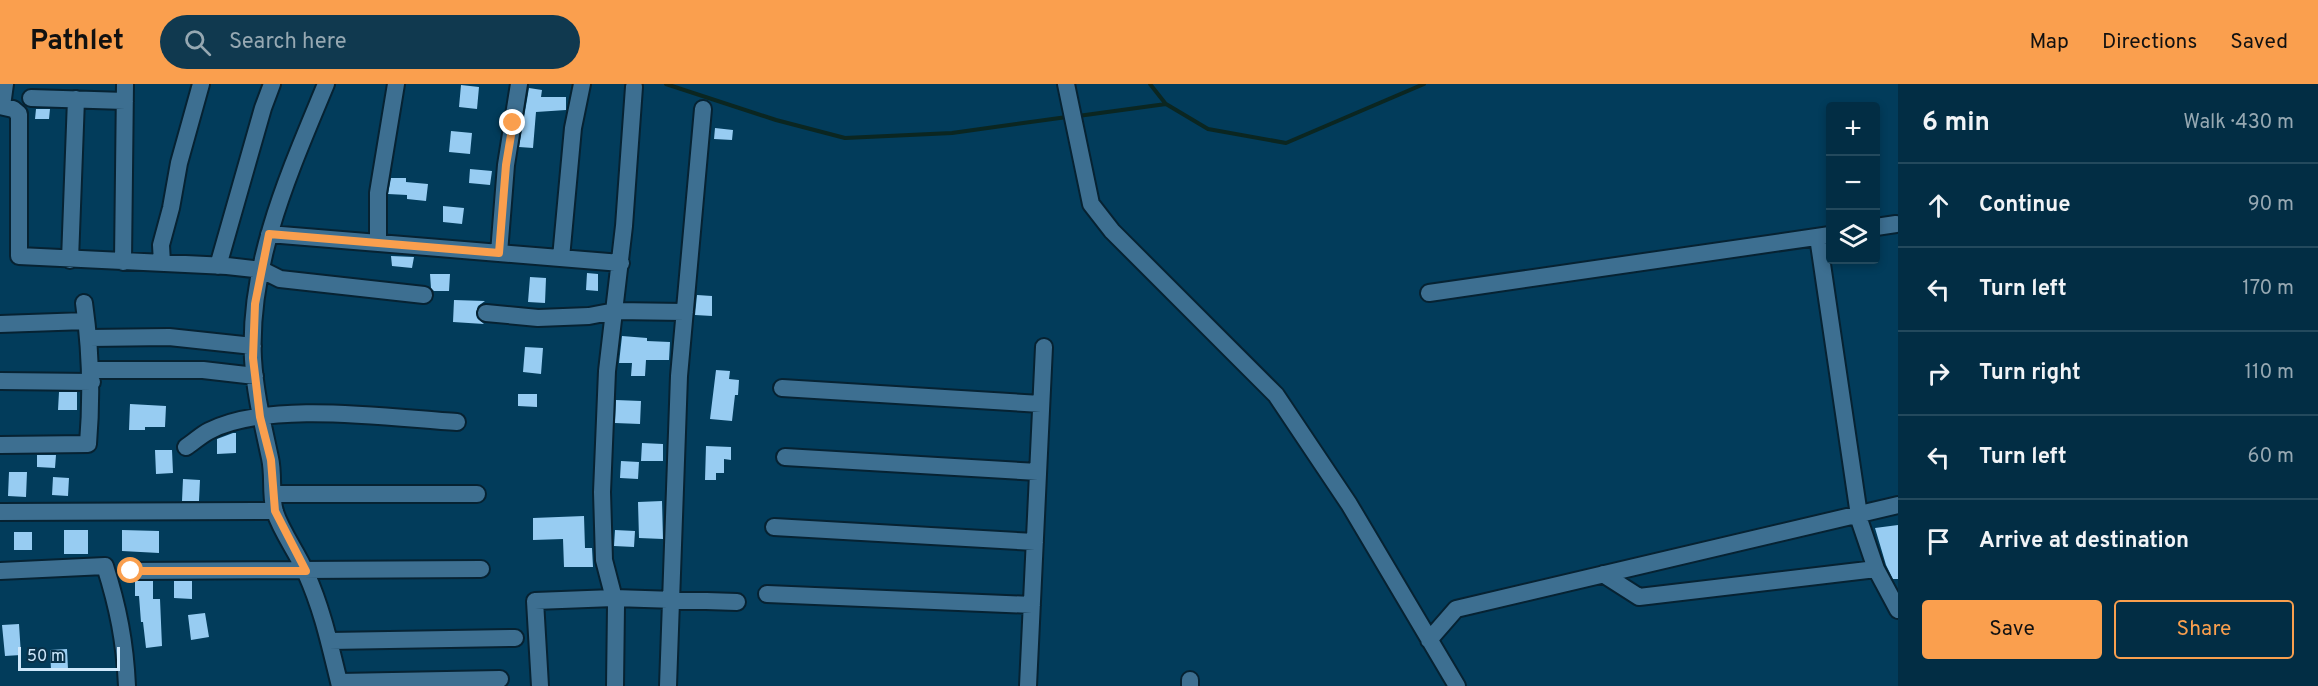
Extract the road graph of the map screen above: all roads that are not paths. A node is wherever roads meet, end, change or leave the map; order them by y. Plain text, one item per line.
1 (6, 84) edge
2 (201, 84) edge
3 (272, 84) edge
4 (326, 84) edge
5 (396, 84) edge
6 (519, 84) edge
7 (582, 84) edge
8 (1066, 84) edge
9 (634, 87) dead end
10 (125, 92) edge
11 (31, 98) dead end
12 (76, 99) junction
13 (1, 106) edge
14 (704, 110) dead end
15 (1896, 224) dead end
16 (1880, 227) edge
17 (269, 234) junction
18 (1824, 236) edge
19 (378, 243) junction
20 (499, 253) junction
21 (561, 258) junction
22 (70, 260) junction
23 (123, 262) junction
24 (162, 263) junction
25 (621, 263) junction
26 (218, 266) junction
27 (262, 270) junction
28 (1429, 293) dead end
29 (424, 294) dead end
30 (84, 303) dead end
31 (615, 311) junction
32 (685, 312) junction
33 (486, 313) dead end
34 (86, 321) junction
35 (0, 324) edge
36 (89, 338) junction
37 (253, 346) junction
38 (1044, 346) dead end
39 (91, 376) junction
40 (255, 376) junction
41 (0, 381) edge
42 (782, 388) dead end
43 (1041, 404) junction
44 (260, 417) junction
45 (457, 422) dead end
46 (0, 446) edge
47 (186, 447) dead end
48 (785, 457) dead end
49 (1038, 472) junction
50 (273, 494) junction
51 (477, 494) dead end
52 (1898, 506) edge
53 (275, 511) junction
54 (0, 512) edge
55 (1859, 515) junction
56 (774, 527) dead end
57 (1035, 542) junction
58 (481, 569) dead end
59 (1876, 569) junction
60 (0, 571) edge
61 (131, 571) dead end
62 (306, 571) junction
63 (1603, 574) junction
64 (767, 594) dead end
65 (614, 598) junction
66 (671, 600) junction
67 (737, 602) dead end
68 (1032, 605) junction
69 (1898, 610) edge
70 (515, 638) dead end
71 (1429, 640) junction
72 (329, 641) junction
73 (500, 679) dead end
74 (339, 684) edge
75 (128, 686) edge
76 (540, 686) edge
77 (615, 686) edge
78 (669, 686) edge
79 (1028, 686) edge
80 (1456, 686) edge

1 - 13 street
2 - 24 street
3 - 26 street
4 - 17 street
5 - 19 street
6 - 20 street
7 - 21 street
8 - 71 street
9 - 25 street
10 - 12 street
10 - 23 street
11 - 12 street
12 - 22 street
13 - 22 street
14 - 32 street
15 - 16 street
17 - 19 street
17 - 27 street
18 - 28 street
18 - 55 street
19 - 20 street
20 - 21 street
21 - 25 street
22 - 23 street
23 - 24 street
24 - 26 street
25 - 31 street
26 - 27 street
27 - 29 street
27 - 37 street
30 - 34 street
31 - 32 street
31 - 33 street
31 - 65 street
32 - 66 street
34 - 35 street
34 - 36 street
36 - 37 street
36 - 39 street
37 - 40 street
38 - 43 street
39 - 40 street
39 - 41 street
39 - 46 street
40 - 44 street
42 - 43 street
43 - 49 street
44 - 45 street
44 - 47 street
44 - 50 street
48 - 49 street
49 - 57 street
50 - 51 street
50 - 53 street
52 - 55 street
53 - 54 street
53 - 62 street
55 - 59 street
55 - 63 street
56 - 57 street
57 - 68 street
58 - 62 street
59 - 63 street
59 - 69 street
60 - 75 street
61 - 62 street
62 - 72 street
63 - 71 street
64 - 68 street
65 - 66 street
65 - 76 street
65 - 77 street
66 - 67 street
66 - 78 street
68 - 79 street
70 - 72 street
71 - 80 street
72 - 74 street
73 - 74 street

